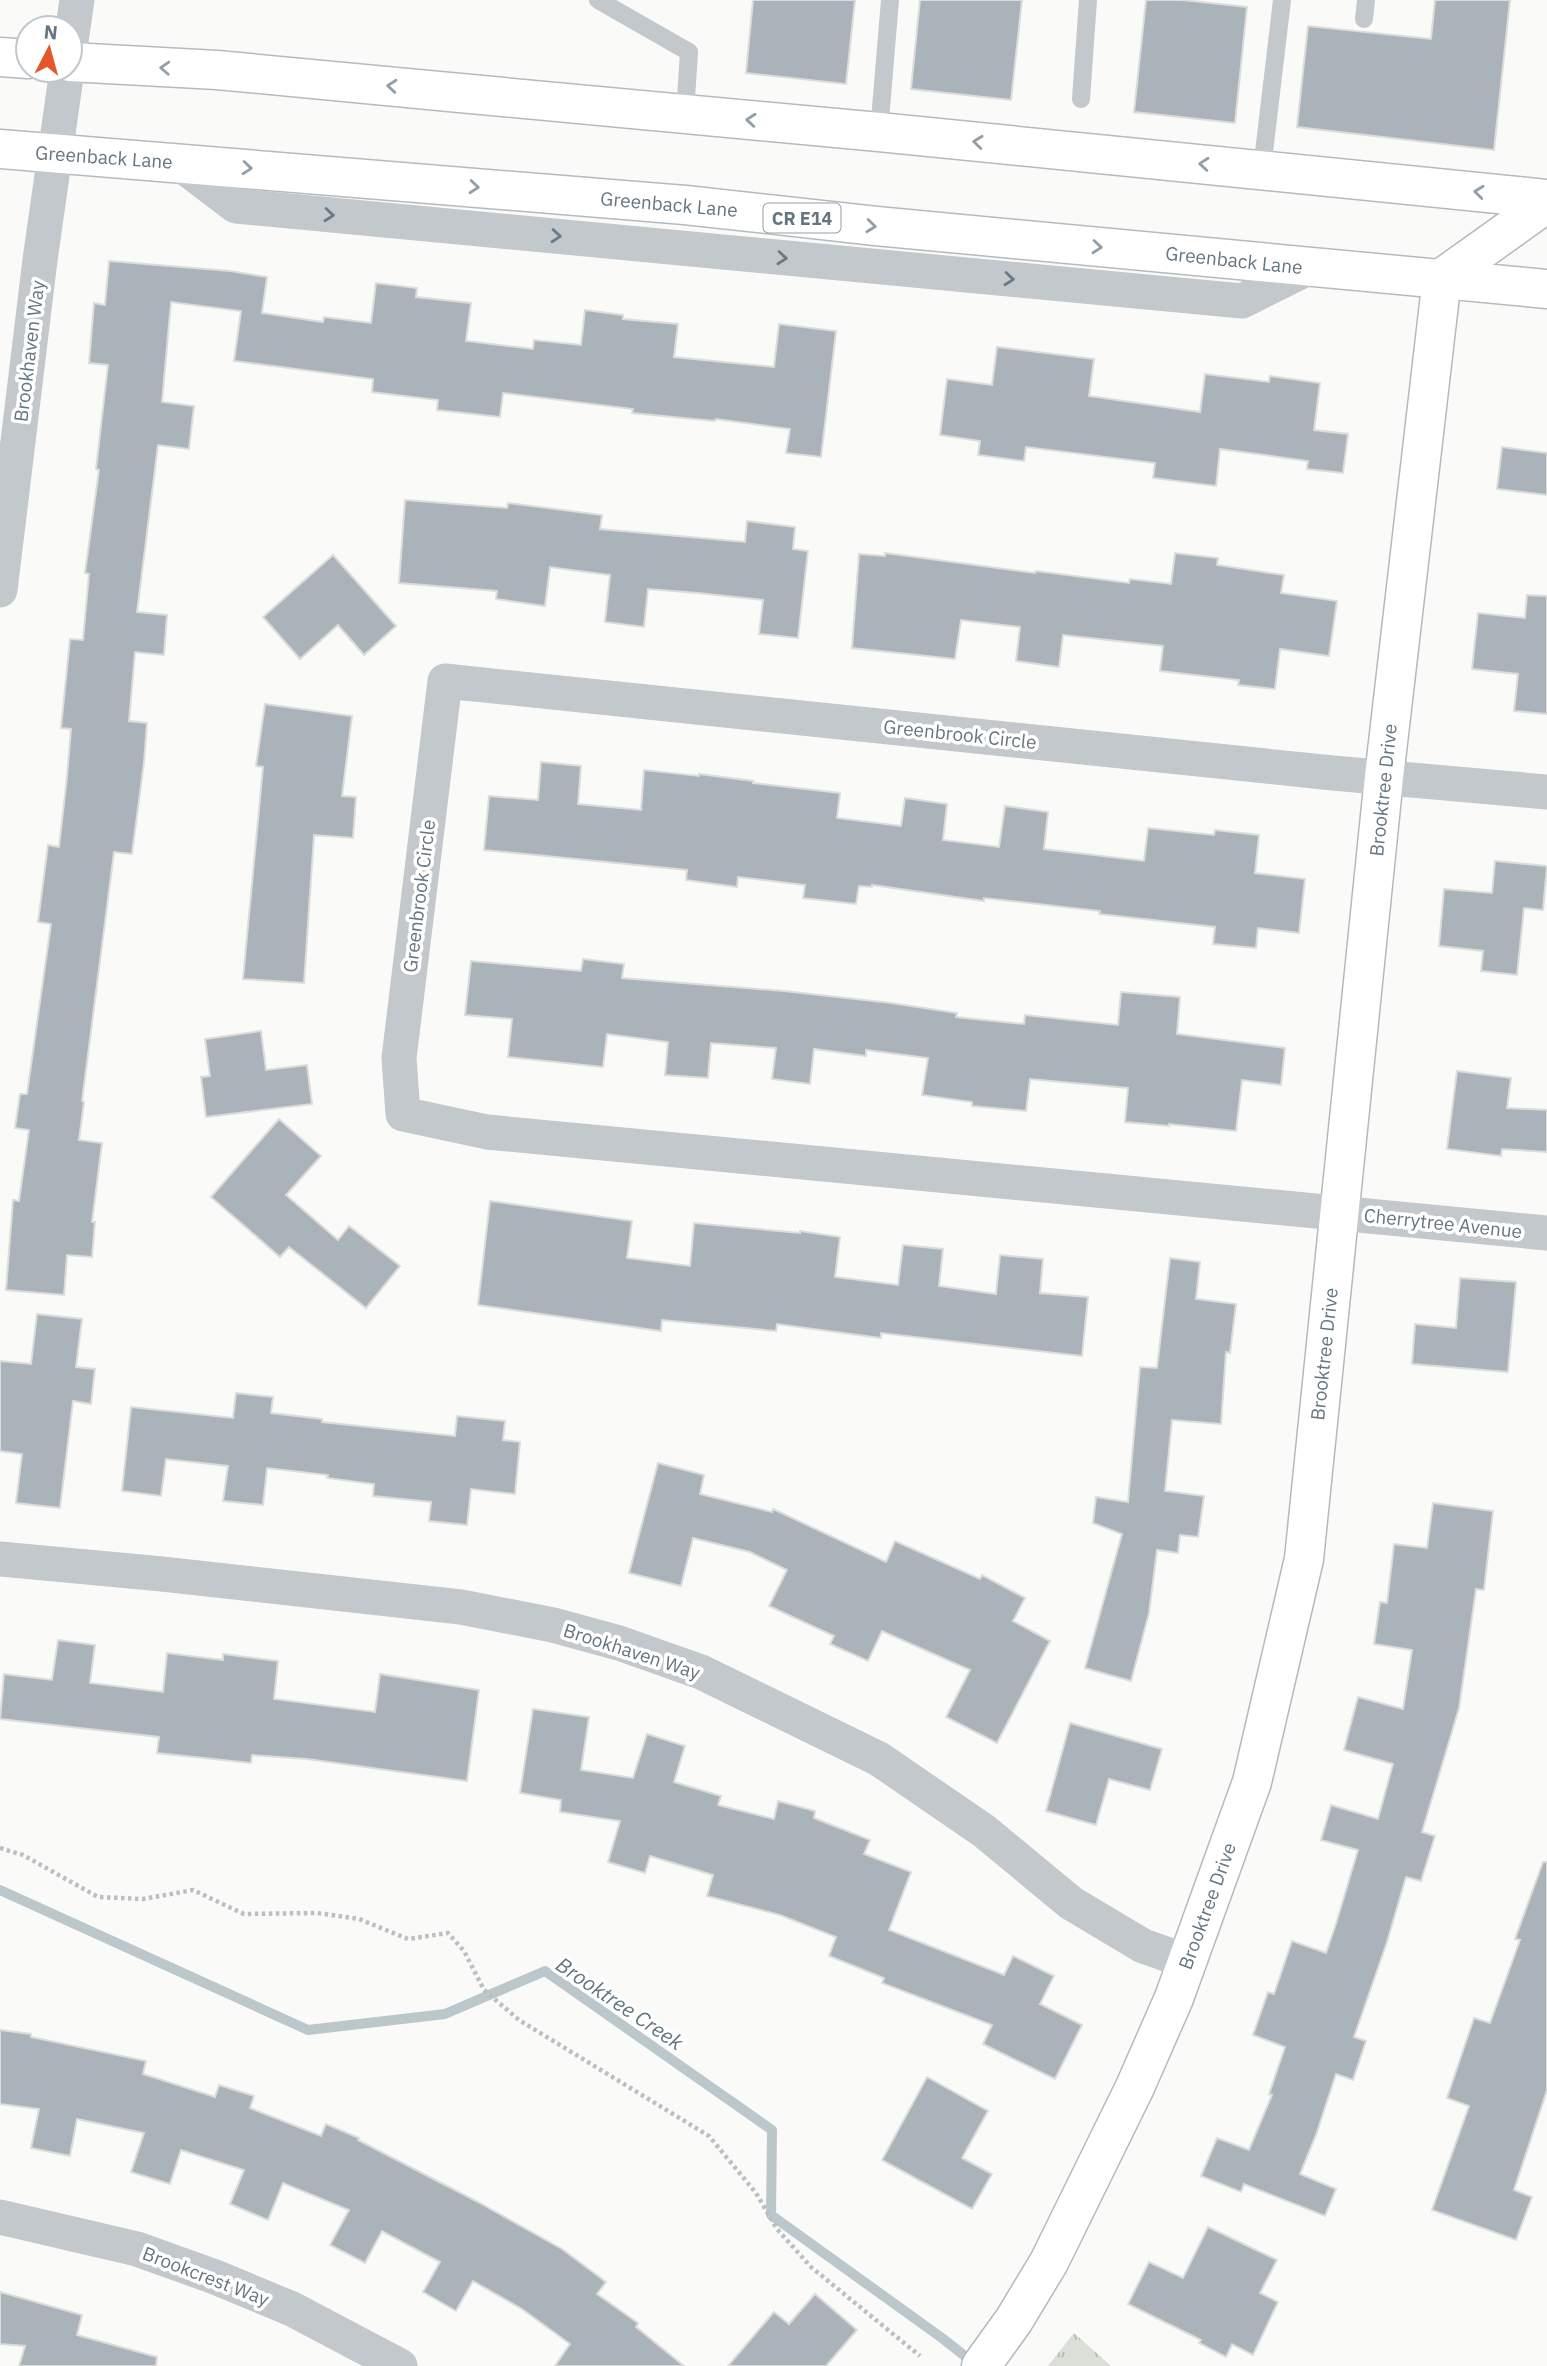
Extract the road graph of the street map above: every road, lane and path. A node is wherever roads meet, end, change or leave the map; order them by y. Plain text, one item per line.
1 (598, 0) edge
2 (890, 0) edge
3 (1088, 0) edge
4 (1282, 0) edge
5 (1366, 0) edge
6 (1364, 19) dead end
7 (84, 63) edge
8 (65, 84) edge
9 (1081, 99) dead end
10 (685, 114) junction
11 (879, 132) junction
12 (0, 149) edge
13 (57, 154) junction
14 (1262, 169) junction
15 (1547, 201) edge
16 (1442, 278) junction
17 (1547, 289) edge
18 (0, 590) edge
19 (1384, 777) junction
20 (1547, 792) edge
21 (1338, 1213) junction
22 (1547, 1233) edge
23 (0, 1559) edge
24 (0, 1848) edge
25 (1186, 1961) junction
26 (0, 2217) edge
27 (920, 2356) dead end
28 (400, 2366) edge
29 (981, 2366) edge

1 - 10 lane
2 - 11 lane
3 - 9 lane
4 - 14 lane
5 - 6 lane
10 -> 7 main road
8 - 13 street, Brookhaven Way
11 -> 10 main road
14 -> 11 main road
12 - 13 main road, Greenback Lane / CR E14
13 -> 16 main road, Greenback Lane / CR E14
13 - 18 street, Brookhaven Way
15 -> 14 main road
15 - 16 main road
16 - 17 main road, Greenback Lane / CR E14
16 - 19 main road, Brooktree Drive
19 - 20 street
19 - 21 main road, Brooktree Drive
19 - 21 street, Greenbrook Circle
21 - 22 street, Cherrytree Avenue
21 - 25 main road, Brooktree Drive
23 - 25 street, Brookhaven Way
24 - 27 path
25 - 29 main road, Brooktree Drive
26 - 28 street, Brookcrest Way

